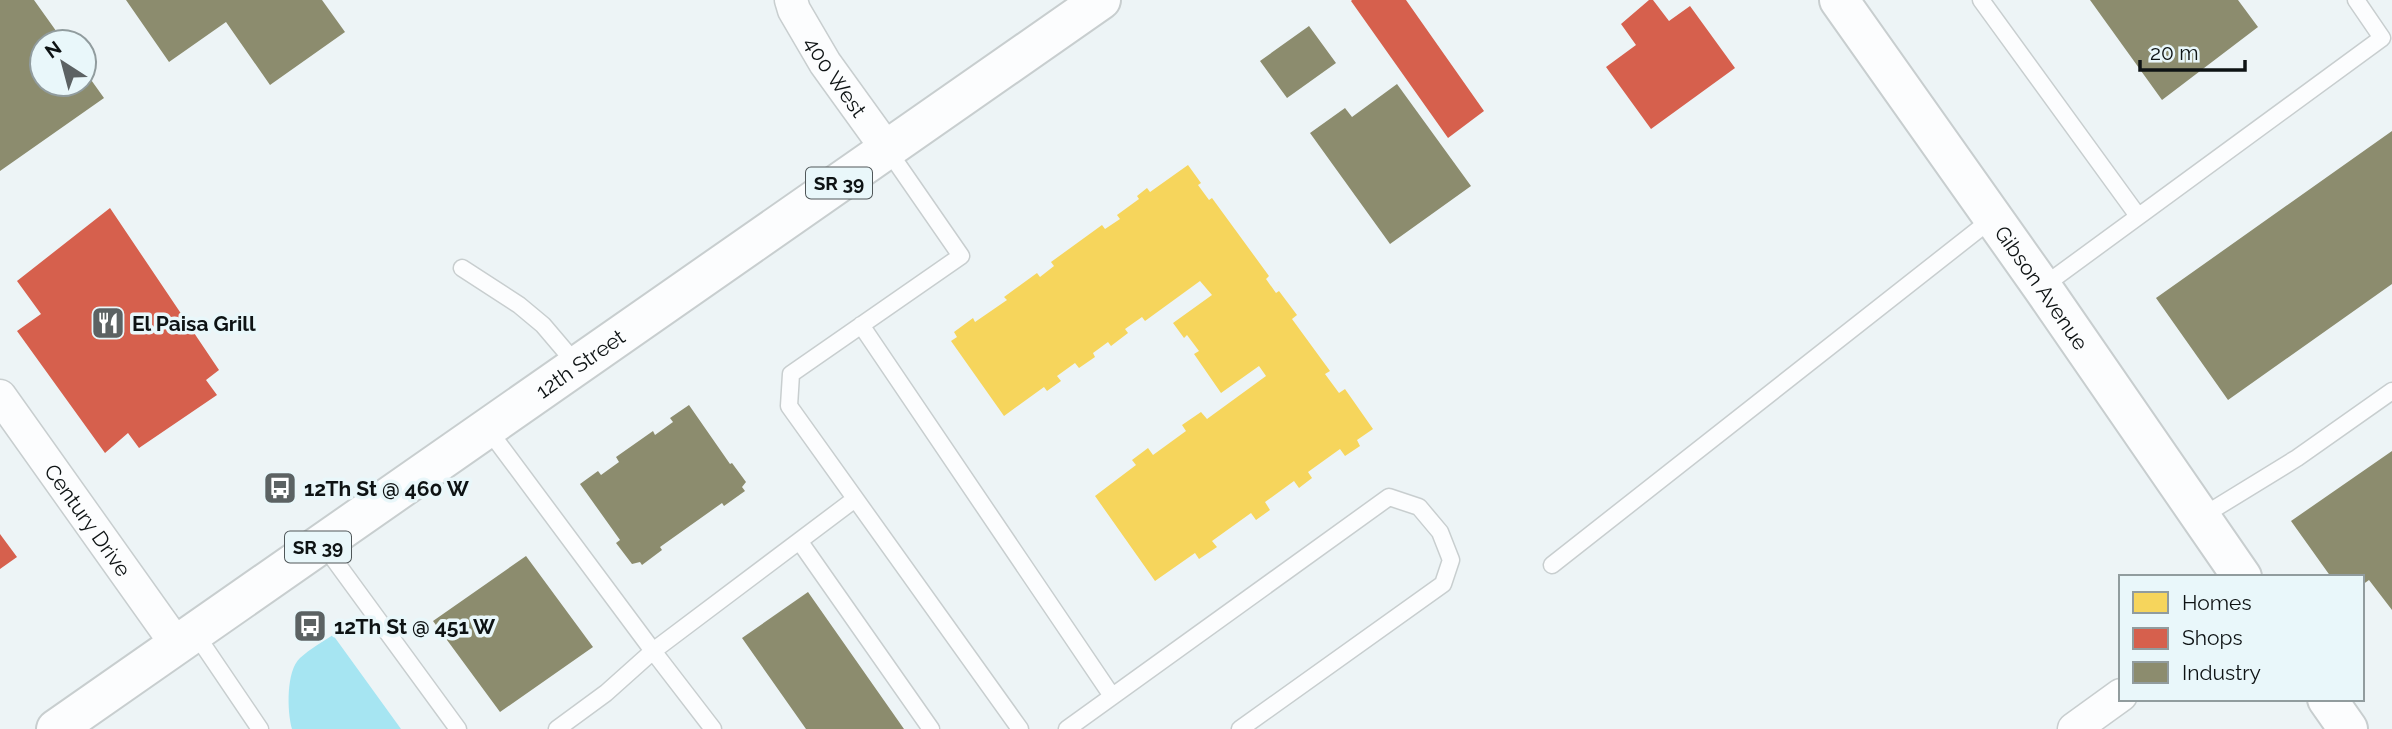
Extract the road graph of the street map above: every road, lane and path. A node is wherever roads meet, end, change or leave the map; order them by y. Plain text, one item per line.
1 (791, 0) edge
2 (1101, 0) edge
3 (1839, 0) edge
4 (1981, 0) edge
5 (2356, 0) edge
6 (887, 149) junction
7 (2138, 216) junction
8 (1993, 218) junction
9 (462, 268) dead end
10 (2042, 287) junction
11 (861, 326) junction
12 (577, 365) junction
13 (2392, 391) edge
14 (0, 396) edge
15 (487, 428) junction
16 (855, 499) junction
17 (2200, 518) junction
18 (800, 542) junction
19 (322, 543) junction
20 (1552, 565) dead end
21 (2241, 575) edge
22 (186, 639) junction
23 (653, 651) junction
24 (1112, 696) junction
25 (2119, 696) edge
26 (2328, 701) edge
27 (56, 729) edge
28 (260, 729) edge
29 (458, 729) edge
30 (557, 729) edge
31 (713, 729) edge
32 (931, 729) edge
33 (1020, 729) edge
34 (1066, 729) edge
35 (1240, 729) edge
36 (2074, 729) edge
37 (2348, 729) edge

1 - 6 street, 400 West
2 - 6 main road, 12th Street / SR 39
3 - 8 main road, Gibson Avenue
4 - 7 lane
5 - 7 lane
6 - 11 lane
6 - 12 main road, 12th Street / SR 39
7 - 10 lane
8 - 10 main road, Gibson Avenue
8 - 20 lane
9 - 12 lane
10 - 17 main road, Gibson Avenue
11 - 16 lane
11 - 24 lane
12 - 15 main road, 12th Street / SR 39
13 - 17 lane
14 - 22 street, Century Drive
15 - 19 main road, 12th Street / SR 39
15 - 23 lane
16 - 18 lane
16 - 33 lane
17 - 21 main road, Gibson Avenue
18 - 23 lane
18 - 32 lane
19 - 22 main road, 12th Street / SR 39
19 - 29 lane
22 - 27 main road, 12th Street / SR 39
22 - 28 lane
23 - 30 lane
23 - 31 lane
24 - 34 lane
24 - 35 lane
25 - 36 street
26 - 37 main road

